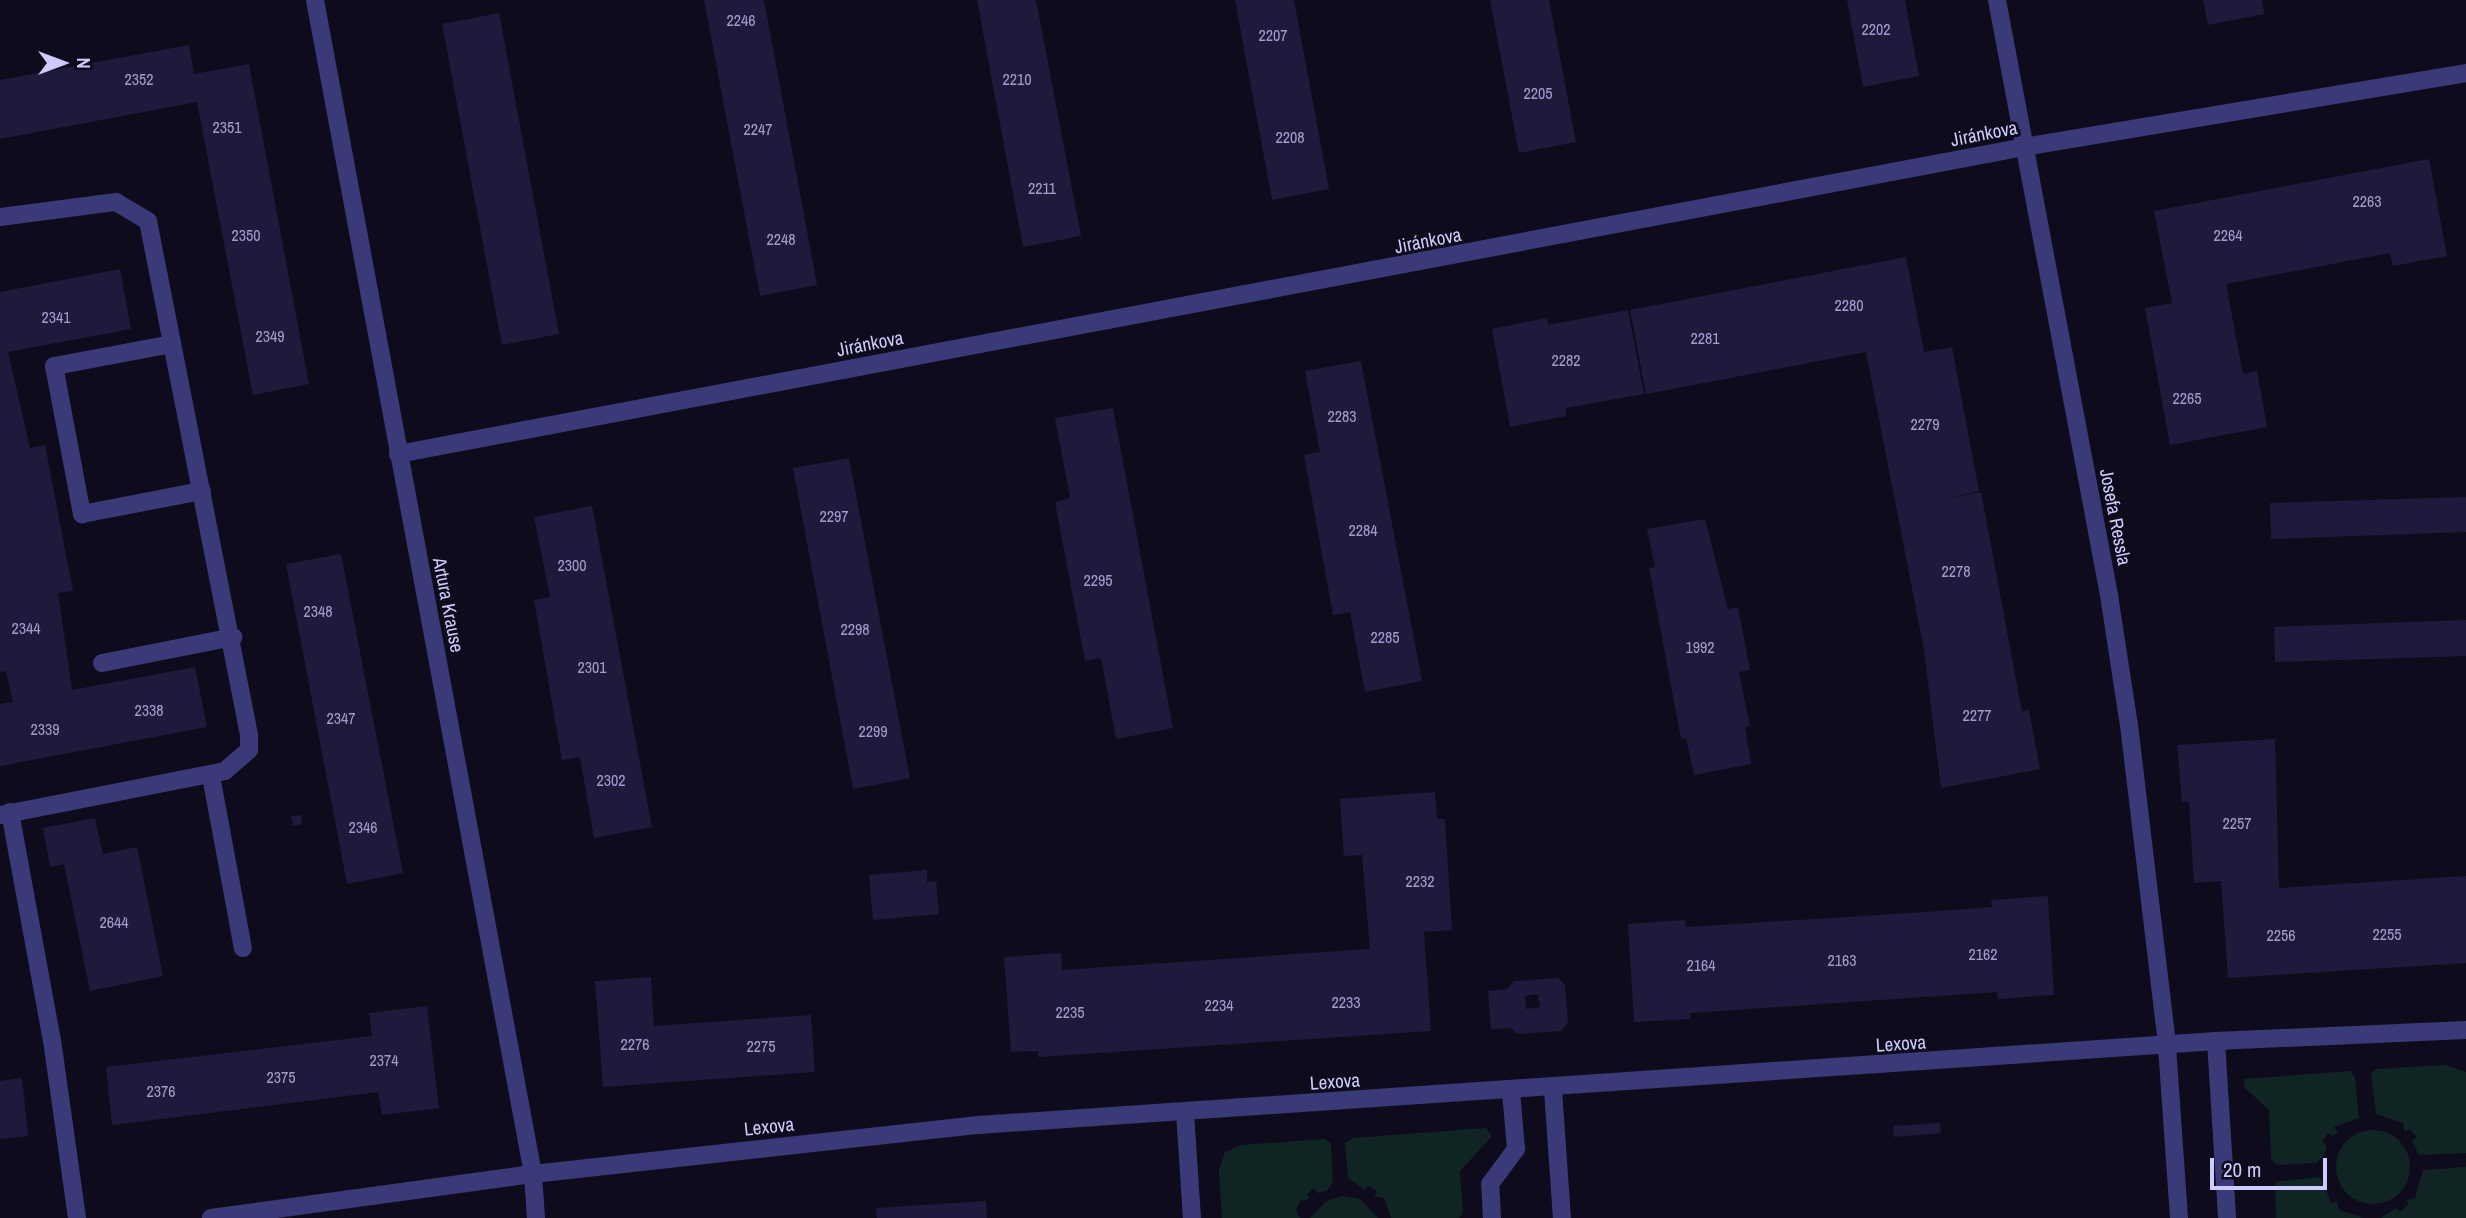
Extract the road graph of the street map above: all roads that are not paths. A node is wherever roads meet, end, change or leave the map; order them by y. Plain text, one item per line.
1 (315, 0) edge
2 (1997, 0) edge
3 (2466, 73) edge
4 (2024, 147) junction
5 (0, 217) edge
6 (172, 344) junction
7 (398, 454) junction
8 (202, 491) junction
9 (233, 637) junction
10 (102, 663) dead end
11 (211, 776) junction
12 (5, 814) edge
13 (243, 948) dead end
14 (2466, 1030) edge
15 (2216, 1041) junction
16 (2167, 1046) junction
17 (1553, 1090) junction
18 (1511, 1092) junction
19 (1185, 1113) junction
20 (533, 1174) junction
21 (77, 1218) edge
22 (211, 1218) edge
23 (536, 1218) edge
24 (1192, 1218) edge
25 (1492, 1218) edge
26 (1562, 1218) edge
27 (2179, 1218) edge
28 (2227, 1218) edge

1 - 7 street, Artura Krause
2 - 4 street, Josefa Ressla
3 - 4 street, Jiránkova
4 - 7 street, Jiránkova
4 - 16 street, Josefa Ressla
5 - 6 street
6 - 8 street
6 - 8 street
7 - 20 street, Artura Krause
8 - 9 street
9 - 10 street
9 - 11 street
11 - 12 street
11 - 13 street
12 - 21 street
14 - 15 street, Lexova
15 - 16 street, Lexova
15 - 28 street
16 - 17 street, Lexova
16 - 27 street, Josefa Ressla
17 - 18 street, Lexova
17 - 26 street
18 - 19 street, Lexova
18 - 25 street
19 - 20 street, Lexova
19 - 24 street
20 - 22 street, Lexova
20 - 23 street, Artura Krause

